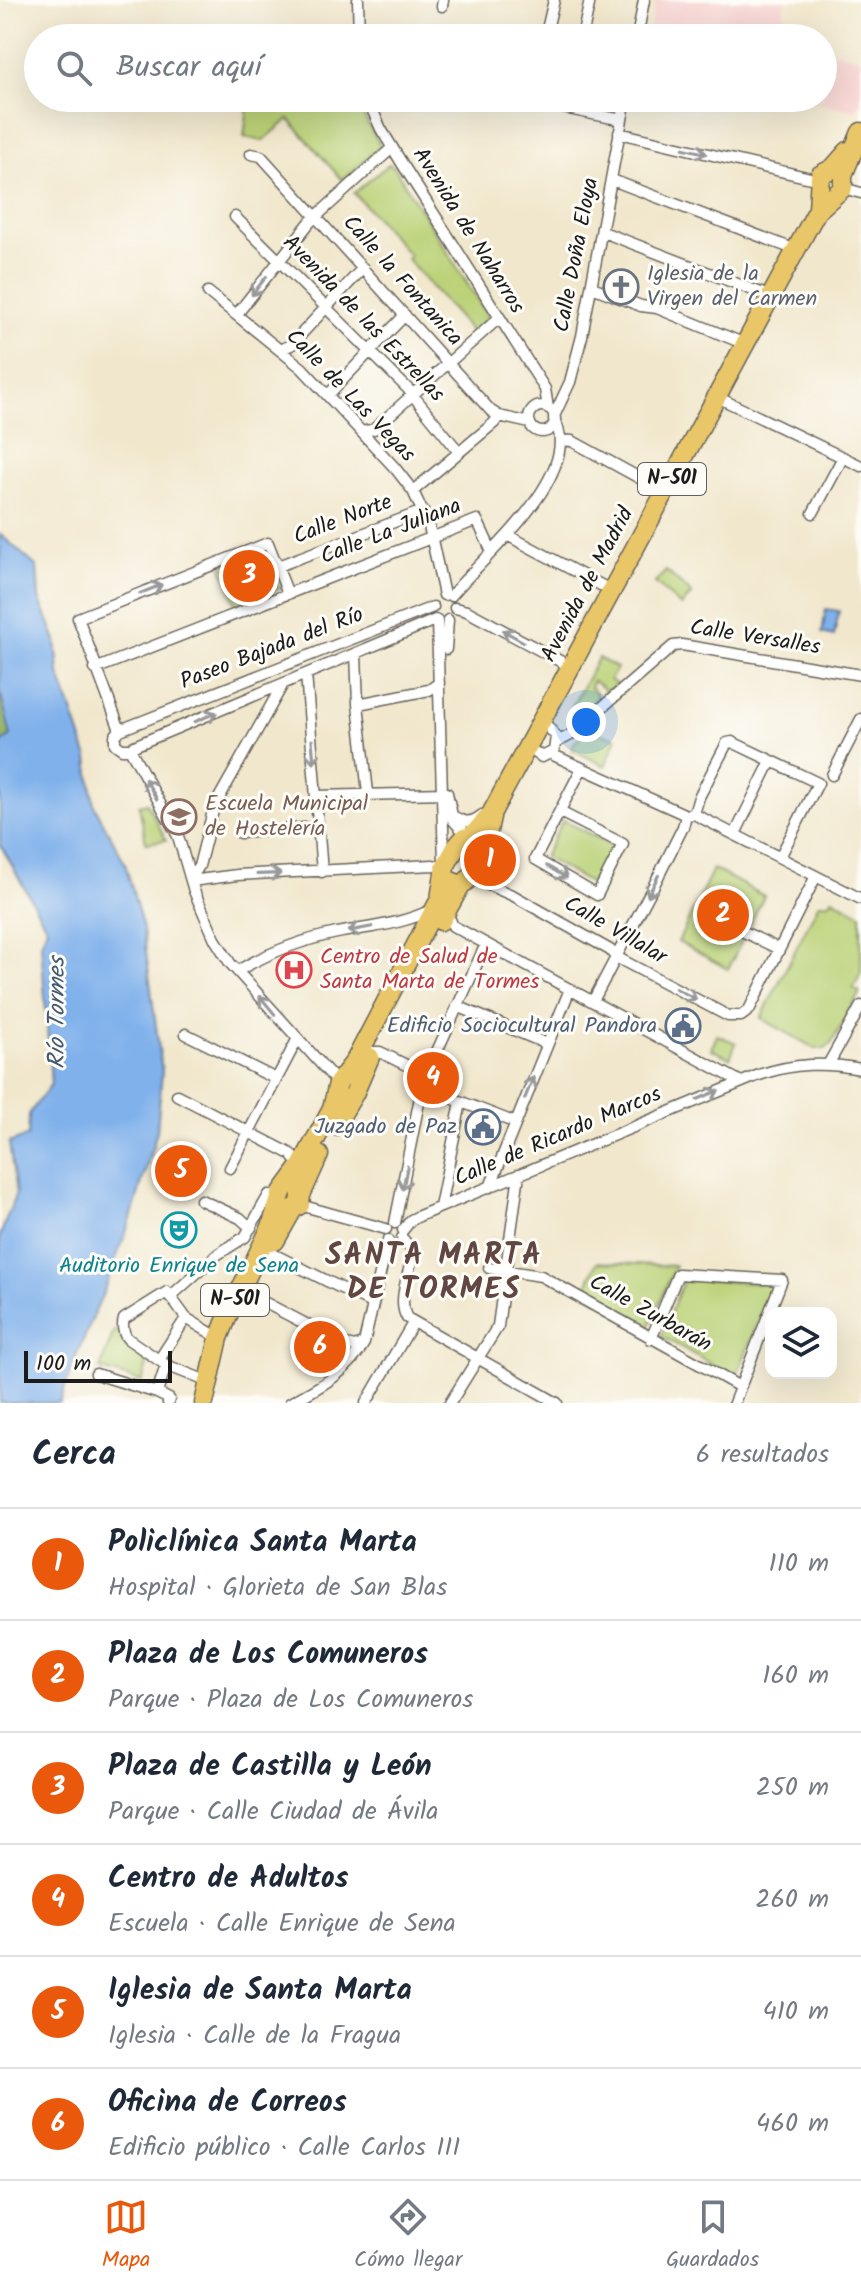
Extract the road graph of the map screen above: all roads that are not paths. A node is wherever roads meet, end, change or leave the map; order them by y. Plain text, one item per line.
1 (358, 0) edge
2 (554, 0) edge
3 (590, 0) edge
4 (644, 0) edge
5 (359, 24) edge
6 (548, 24) edge
7 (585, 24) edge
8 (640, 24) edge
9 (374, 112) edge
10 (597, 112) edge
11 (623, 112) edge
12 (622, 120) junction
13 (619, 133) junction
14 (857, 138) edge
15 (392, 148) junction
16 (251, 154) dead end
17 (612, 180) junction
18 (836, 184) edge
19 (317, 216) junction
20 (235, 217) dead end
21 (603, 232) junction
22 (796, 250) junction
23 (279, 261) junction
24 (363, 268) junction
25 (592, 287) junction
26 (208, 292) dead end
27 (771, 297) junction
28 (326, 305) junction
29 (237, 314) junction
30 (405, 315) junction
31 (499, 318) junction
32 (745, 344) junction
33 (280, 350) junction
34 (370, 351) junction
35 (448, 364) junction
36 (540, 382) junction
37 (328, 395) junction
38 (411, 396) junction
39 (717, 397) junction
40 (536, 407) junction
41 (552, 414) junction
42 (499, 416) junction
43 (530, 423) junction
44 (543, 431) junction
45 (362, 432) junction
46 (560, 440) junction
47 (459, 452) junction
48 (557, 456) junction
49 (843, 457) junction
50 (861, 466) edge
51 (413, 491) junction
52 (665, 492) junction
53 (423, 511) junction
54 (813, 513) dead end
55 (509, 536) junction
56 (433, 538) junction
57 (492, 552) junction
58 (278, 566) junction
59 (612, 591) junction
60 (288, 594) junction
61 (448, 596) junction
62 (433, 607) junction
63 (455, 608) junction
64 (440, 621) junction
65 (356, 654) junction
66 (571, 667) junction
67 (95, 669) junction
68 (306, 674) junction
69 (861, 675) edge
70 (439, 683) junction
71 (283, 684) junction
72 (358, 704) junction
73 (861, 719) edge
74 (547, 725) junction
75 (577, 728) junction
76 (122, 729) junction
77 (557, 742) junction
78 (132, 747) junction
79 (540, 753) junction
80 (771, 761) junction
81 (582, 768) junction
82 (832, 775) dead end
83 (510, 779) junction
84 (444, 792) junction
85 (368, 793) junction
86 (316, 796) junction
87 (560, 812) junction
88 (690, 814) junction
89 (451, 815) junction
90 (318, 827) junction
91 (240, 833) dead end
92 (735, 834) junction
93 (474, 841) junction
94 (780, 857) junction
95 (445, 869) junction
96 (322, 872) junction
97 (816, 876) junction
98 (191, 880) junction
99 (465, 881) junction
100 (861, 899) edge
101 (440, 909) junction
102 (744, 932) dead end
103 (486, 944) junction
104 (779, 949) junction
105 (616, 957) junction
106 (239, 970) junction
107 (570, 989) junction
108 (593, 1001) junction
109 (457, 1006) junction
110 (861, 1006) edge
111 (186, 1034) dead end
112 (297, 1040) junction
113 (547, 1044) junction
114 (372, 1052) junction
115 (829, 1063) junction
116 (861, 1069) edge
117 (426, 1075) junction
118 (276, 1079) junction
119 (735, 1081) junction
120 (423, 1087) junction
121 (344, 1089) junction
122 (177, 1095) dead end
123 (461, 1102) junction
124 (516, 1123) junction
125 (249, 1132) junction
126 (301, 1166) junction
127 (230, 1168) dead end
128 (519, 1174) junction
129 (490, 1187) junction
130 (290, 1199) junction
131 (201, 1200) dead end
132 (440, 1207) junction
133 (251, 1228) junction
134 (395, 1229) junction
135 (267, 1254) junction
136 (489, 1268) dead end
137 (506, 1270) junction
138 (249, 1289) junction
139 (168, 1294) junction
140 (373, 1304) junction
141 (186, 1318) junction
142 (413, 1323) junction
143 (219, 1338) junction
144 (651, 1339) junction
145 (364, 1343) junction
146 (478, 1359) junction
147 (162, 1362) junction
148 (96, 1374) dead end
149 (209, 1382) junction
150 (740, 1387) junction
151 (157, 1393) junction
152 (168, 1403) edge
153 (204, 1403) edge
154 (212, 1403) edge
155 (290, 1403) edge
156 (366, 1403) edge
157 (450, 1403) edge
158 (557, 1403) edge
159 (734, 1403) edge

1 - 5 street
2 - 6 street
3 - 7 street
4 - 8 street
9 - 15 street, Avenida de Naharros
10 - 12 street
11 - 12 street, Calle Doña Eloya
12 - 13 street, Calle Doña Eloya
13 - 17 street, Calle Doña Eloya
13 -> 18 street
14 - 18 highway
15 - 19 street
15 - 31 street, Avenida de Naharros
16 - 19 street, Calle la Fontanica
17 - 21 street, Calle Doña Eloya
17 - 22 street
18 - 22 highway, Avenida de Madrid / N-501
19 - 23 street
19 - 24 street, Calle la Fontanica
20 - 23 street, Avenida de las Estrellas
21 - 25 street, Calle Doña Eloya
21 - 27 street
22 - 27 highway, Avenida de Madrid / N-501
23 - 28 street, Avenida de las Estrellas
23 -> 29 street
24 - 28 street
24 - 30 street, Calle la Fontanica
25 - 32 street
25 - 41 street, Calle Doña Eloya
26 - 29 street, Calle de Las Vegas
27 - 32 highway, Avenida de Madrid / N-501
28 - 33 street
28 - 34 street, Avenida de las Estrellas
29 - 33 street, Calle de Las Vegas
30 - 34 street
30 - 35 street, Calle la Fontanica
31 - 35 street
31 - 36 street, Avenida de Naharros
32 - 39 highway, Avenida de Madrid / N-501
33 - 37 street, Calle de Las Vegas
34 - 37 street
34 - 38 street, Avenida de las Estrellas
35 - 38 street
35 - 42 street, Calle la Fontanica
36 - 40 street
36 - 41 street, Avenida de Naharros
37 - 45 street, Calle de Las Vegas
38 - 45 street
38 - 47 street, Avenida de las Estrellas
39 - 49 street
39 - 52 highway, Avenida de Madrid / N-501
40 - 41 street
40 - 43 street
41 - 44 street
41 - 46 street, Avenida de Naharros
42 - 43 street
42 - 47 street
43 - 44 street
44 - 48 street
45 - 51 street, Calle de Las Vegas
46 - 48 street, Avenida de Naharros
46 - 52 street
47 - 51 street
48 - 55 street, Avenida de Naharros
49 - 50 street
49 - 54 street
51 - 53 street, Calle de Las Vegas
52 - 59 highway, Avenida de Madrid / N-501
53 - 56 street, Calle de Las Vegas
53 - 58 street, Calle Norte
55 - 57 street, Avenida de Naharros
55 - 59 street
56 - 57 street, Calle La Juliana
56 - 60 street, Calle La Juliana
56 - 61 street, Calle de Las Vegas
57 - 61 street, Avenida de Naharros
58 - 60 street
67 -> 58 street
59 - 66 highway, Avenida de Madrid / N-501
60 - 67 street, Calle La Juliana
61 - 62 street, Avenida de Naharros
61 - 63 street, Calle de Las Vegas
62 - 64 street
62 - 76 street, Paseo Bajada del Río
63 - 64 street
66 -> 63 street
64 - 65 street, Paseo Bajada del Río
64 - 70 street
64 - 84 street
65 - 68 street, Paseo Bajada del Río
65 - 72 street
66 - 74 highway, Avenida de Madrid / N-501
67 - 76 street
68 - 71 street, Paseo Bajada del Río
68 -> 86 street
69 - 75 street, Calle Versalles
70 - 72 street
70 - 84 street
78 -> 71 street, Paseo Bajada del Río
71 - 98 street
72 - 85 street
73 - 82 street
74 - 75 street
74 - 77 street
74 - 79 highway, Avenida de Madrid / N-501
75 - 77 street, Calle Versalles
76 - 78 street
76 - 78 street
77 - 79 street
98 -> 78 street
79 - 81 street
79 - 83 highway, Avenida de Madrid / N-501
80 - 88 street
80 - 92 street
80 - 94 street
81 - 87 street
81 - 88 street
83 - 89 street
83 - 93 highway, Avenida de Madrid / N-501
84 - 85 street
84 - 89 street
84 - 95 street
85 - 86 street
86 - 90 street
87 -> 87 street
88 - 92 street
88 -> 105 street
89 - 93 street
90 - 91 street
90 - 96 street
92 - 94 street
93 - 95 highway, N-501
93 - 99 highway, N-501
94 - 97 street
95 - 96 street
95 - 99 highway
95 - 101 highway, N-501
98 -> 96 street
97 - 100 street
97 - 104 street
98 - 106 street
99 - 101 highway, N-501
99 - 105 street, Calle Villalar
101 - 103 street
101 -> 106 street
101 - 114 highway, N-501
101 - 121 highway, N-501
102 - 104 street
103 - 107 street
103 - 109 street
105 -> 104 street, Calle Villalar
105 - 108 street
112 -> 106 street
107 - 108 street
107 - 113 street
108 - 119 street
109 - 113 street
109 - 117 street
110 - 115 street
111 - 118 street
112 - 118 street
112 - 121 street
124 -> 113 street
114 - 117 street
114 - 121 highway, N-501
115 - 116 street, Calle de Ricardo Marcos
115 - 119 street, Calle de Ricardo Marcos
117 - 120 street
118 - 125 street
128 -> 119 street, Calle de Ricardo Marcos
120 - 123 street
120 -> 134 street
121 - 126 highway, N-501
121 - 130 highway, N-501
122 - 125 street
123 - 124 street
123 - 132 street
124 - 129 street
125 - 126 street
125 - 127 street
126 - 130 highway, N-501
128 - 129 street, Calle de Ricardo Marcos
128 - 137 street
129 - 132 street, Calle de Ricardo Marcos
130 - 133 street
130 - 134 street
130 - 135 highway, N-501
130 - 143 highway, N-501
131 - 133 street
132 - 134 street, Calle de Ricardo Marcos
133 - 139 street
134 - 140 street
134 - 142 street
135 - 138 highway, N-501
135 - 140 street
136 - 137 street
137 - 144 street, Calle Zurbarán
137 - 146 street
138 - 145 street
138 - 154 highway, N-501
139 - 141 street
139 - 147 street
140 - 145 street
141 - 143 street
141 - 147 street
142 - 146 street
142 - 156 street
143 - 149 highway, N-501
144 - 150 street, Calle Zurbarán
144 - 150 street
145 - 155 street
146 - 157 street
146 - 158 street
147 - 149 street
147 - 151 street
148 - 151 street
149 - 153 highway, N-501
150 - 159 street
151 - 152 street

